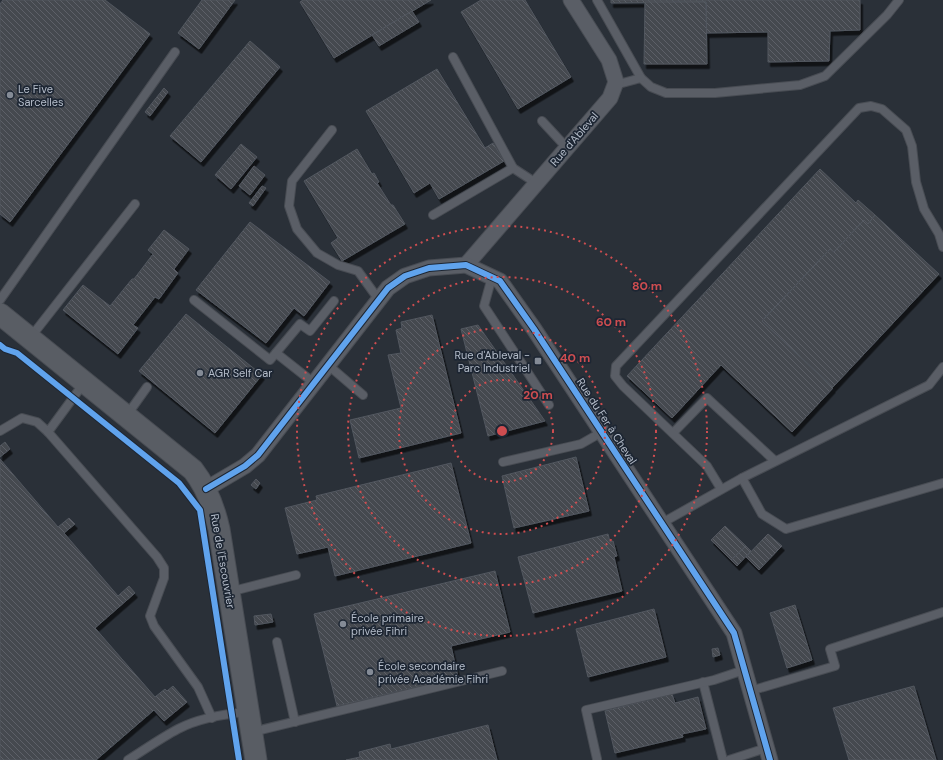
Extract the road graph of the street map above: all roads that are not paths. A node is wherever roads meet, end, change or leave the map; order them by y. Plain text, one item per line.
1 (571, 0) edge
2 (597, 0) edge
3 (899, 0) edge
4 (175, 52) dead end
5 (453, 57) dead end
6 (641, 78) junction
7 (615, 85) junction
8 (542, 121) dead end
9 (332, 130) dead end
10 (567, 148) junction
11 (513, 168) junction
12 (536, 183) junction
13 (135, 204) dead end
14 (433, 215) dead end
15 (943, 247) edge
16 (466, 265) junction
17 (492, 277) junction
18 (0, 300) edge
19 (194, 300) dead end
20 (334, 300) dead end
21 (379, 300) junction
22 (0, 314) edge
23 (30, 338) junction
24 (276, 353) junction
25 (328, 365) junction
26 (943, 367) edge
27 (940, 377) edge
28 (85, 382) junction
29 (314, 383) junction
30 (147, 387) dead end
31 (363, 395) dead end
32 (549, 405) dead end
33 (126, 416) junction
34 (0, 430) edge
35 (48, 432) junction
36 (602, 432) junction
37 (673, 433) junction
38 (776, 461) junction
39 (503, 462) dead end
40 (742, 478) junction
41 (943, 483) edge
42 (206, 489) junction
43 (721, 489) junction
44 (662, 523) junction
45 (296, 575) dead end
46 (228, 593) junction
47 (943, 612) edge
48 (277, 642) dead end
49 (744, 670) junction
50 (502, 671) dead end
51 (703, 682) junction
52 (750, 691) junction
53 (248, 712) junction
54 (212, 718) junction
55 (295, 722) junction
56 (251, 732) junction
57 (768, 754) edge
58 (597, 759) edge
59 (128, 760) edge
60 (256, 760) edge
61 (723, 760) edge
62 (728, 760) edge

1 - 7 street
2 - 6 lane
3 - 6 lane
4 - 18 lane
5 - 11 lane
6 - 7 lane
7 - 10 street, Rue d'Ableval
8 - 10 lane
9 - 21 lane
10 - 12 street, Rue d'Ableval
11 - 12 lane
11 - 14 lane
12 - 16 street, Rue d'Ableval
13 - 23 lane
15 - 37 lane
16 - 17 street, Rue du Fer à Cheval
16 - 21 street, Rue du Fer à Cheval
17 - 32 lane
17 - 36 street, Rue du Fer à Cheval
19 - 24 lane
20 - 24 lane
21 - 25 street, Rue du Fer à Cheval
22 - 23 street, Rue de l'Escouvrier
23 - 28 street, Rue de l'Escouvrier
24 - 29 lane
25 - 29 street, Rue du Fer à Cheval
25 - 31 lane
26 - 27 lane
27 - 38 lane
28 - 33 street, Rue de l'Escouvrier
28 - 35 lane
29 - 42 street, Rue du Fer à Cheval
30 - 33 lane
33 - 42 street, Rue de l'Escouvrier
34 - 35 lane
35 - 54 lane
36 - 39 lane
36 - 44 street, Rue du Fer à Cheval
37 - 38 lane
37 - 43 lane
38 - 40 lane
40 - 41 lane
40 - 43 lane
42 - 46 street, Rue de l'Escouvrier
43 - 44 lane
44 - 49 street, Rue du Fer à Cheval
45 - 46 lane
46 - 53 street, Rue de l'Escouvrier
47 - 52 lane
48 - 55 lane
49 - 51 lane
49 - 52 street, Rue du Fer à Cheval
50 - 55 lane
51 - 58 lane
51 - 61 lane
52 - 57 street, Rue du Fer à Cheval
53 - 54 lane
53 - 56 street, Rue de l'Escouvrier
54 - 59 lane
55 - 56 lane
56 - 60 street, Rue de l'Escouvrier
57 - 62 lane

